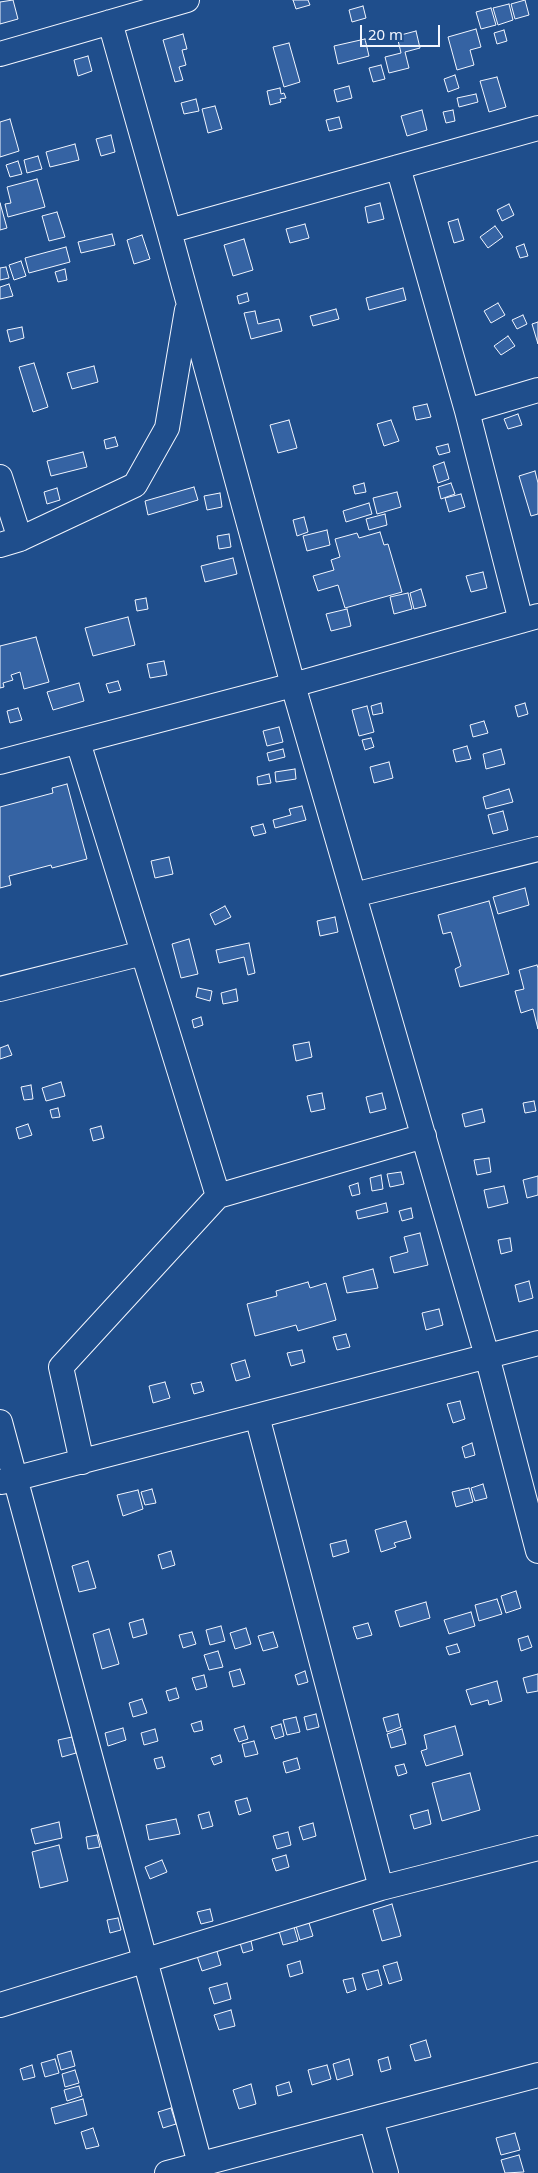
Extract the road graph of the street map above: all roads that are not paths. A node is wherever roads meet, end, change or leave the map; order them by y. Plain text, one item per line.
1 (187, 0) edge
2 (110, 22) junction
3 (0, 54) edge
4 (538, 128) edge
5 (398, 167) junction
6 (170, 231) junction
7 (189, 302) junction
8 (538, 390) edge
9 (467, 411) junction
10 (0, 477) edge
11 (10, 542) edge
12 (530, 619) edge
13 (293, 685) junction
14 (78, 742) junction
15 (0, 762) edge
16 (538, 850) edge
17 (354, 895) junction
18 (143, 953) junction
19 (0, 989) edge
20 (424, 1136) junction
21 (218, 1196) junction
22 (538, 1343) edge
23 (487, 1356) junction
24 (257, 1416) junction
25 (0, 1422) edge
26 (82, 1462) junction
27 (8, 1481) edge
28 (538, 1552) edge
29 (538, 1848) edge
30 (381, 1888) junction
31 (146, 1959) junction
32 (0, 2005) edge
33 (538, 2075) edge
34 (371, 2119) junction
35 (200, 2164) junction
36 (167, 2173) edge
37 (386, 2173) edge

1 - 2 street
2 - 3 street
2 - 6 street
4 - 5 street
5 - 6 street
5 - 9 street
6 - 7 street
7 - 11 street
7 - 13 street
8 - 9 street
9 - 12 street
10 - 11 street
12 - 13 street
13 - 14 street
13 - 17 street
14 - 15 street
14 - 18 street
16 - 17 street
17 - 20 street
18 - 19 street
18 - 21 street
20 - 21 street
20 - 23 street
21 - 26 street
22 - 23 street
23 - 24 street
23 - 28 street
24 - 26 street
24 - 30 street
25 - 27 street
26 - 27 street
27 - 31 street
29 - 30 street
30 - 31 street
31 - 32 street
31 - 35 street
33 - 34 street
34 - 35 street
34 - 37 street
35 - 36 street

